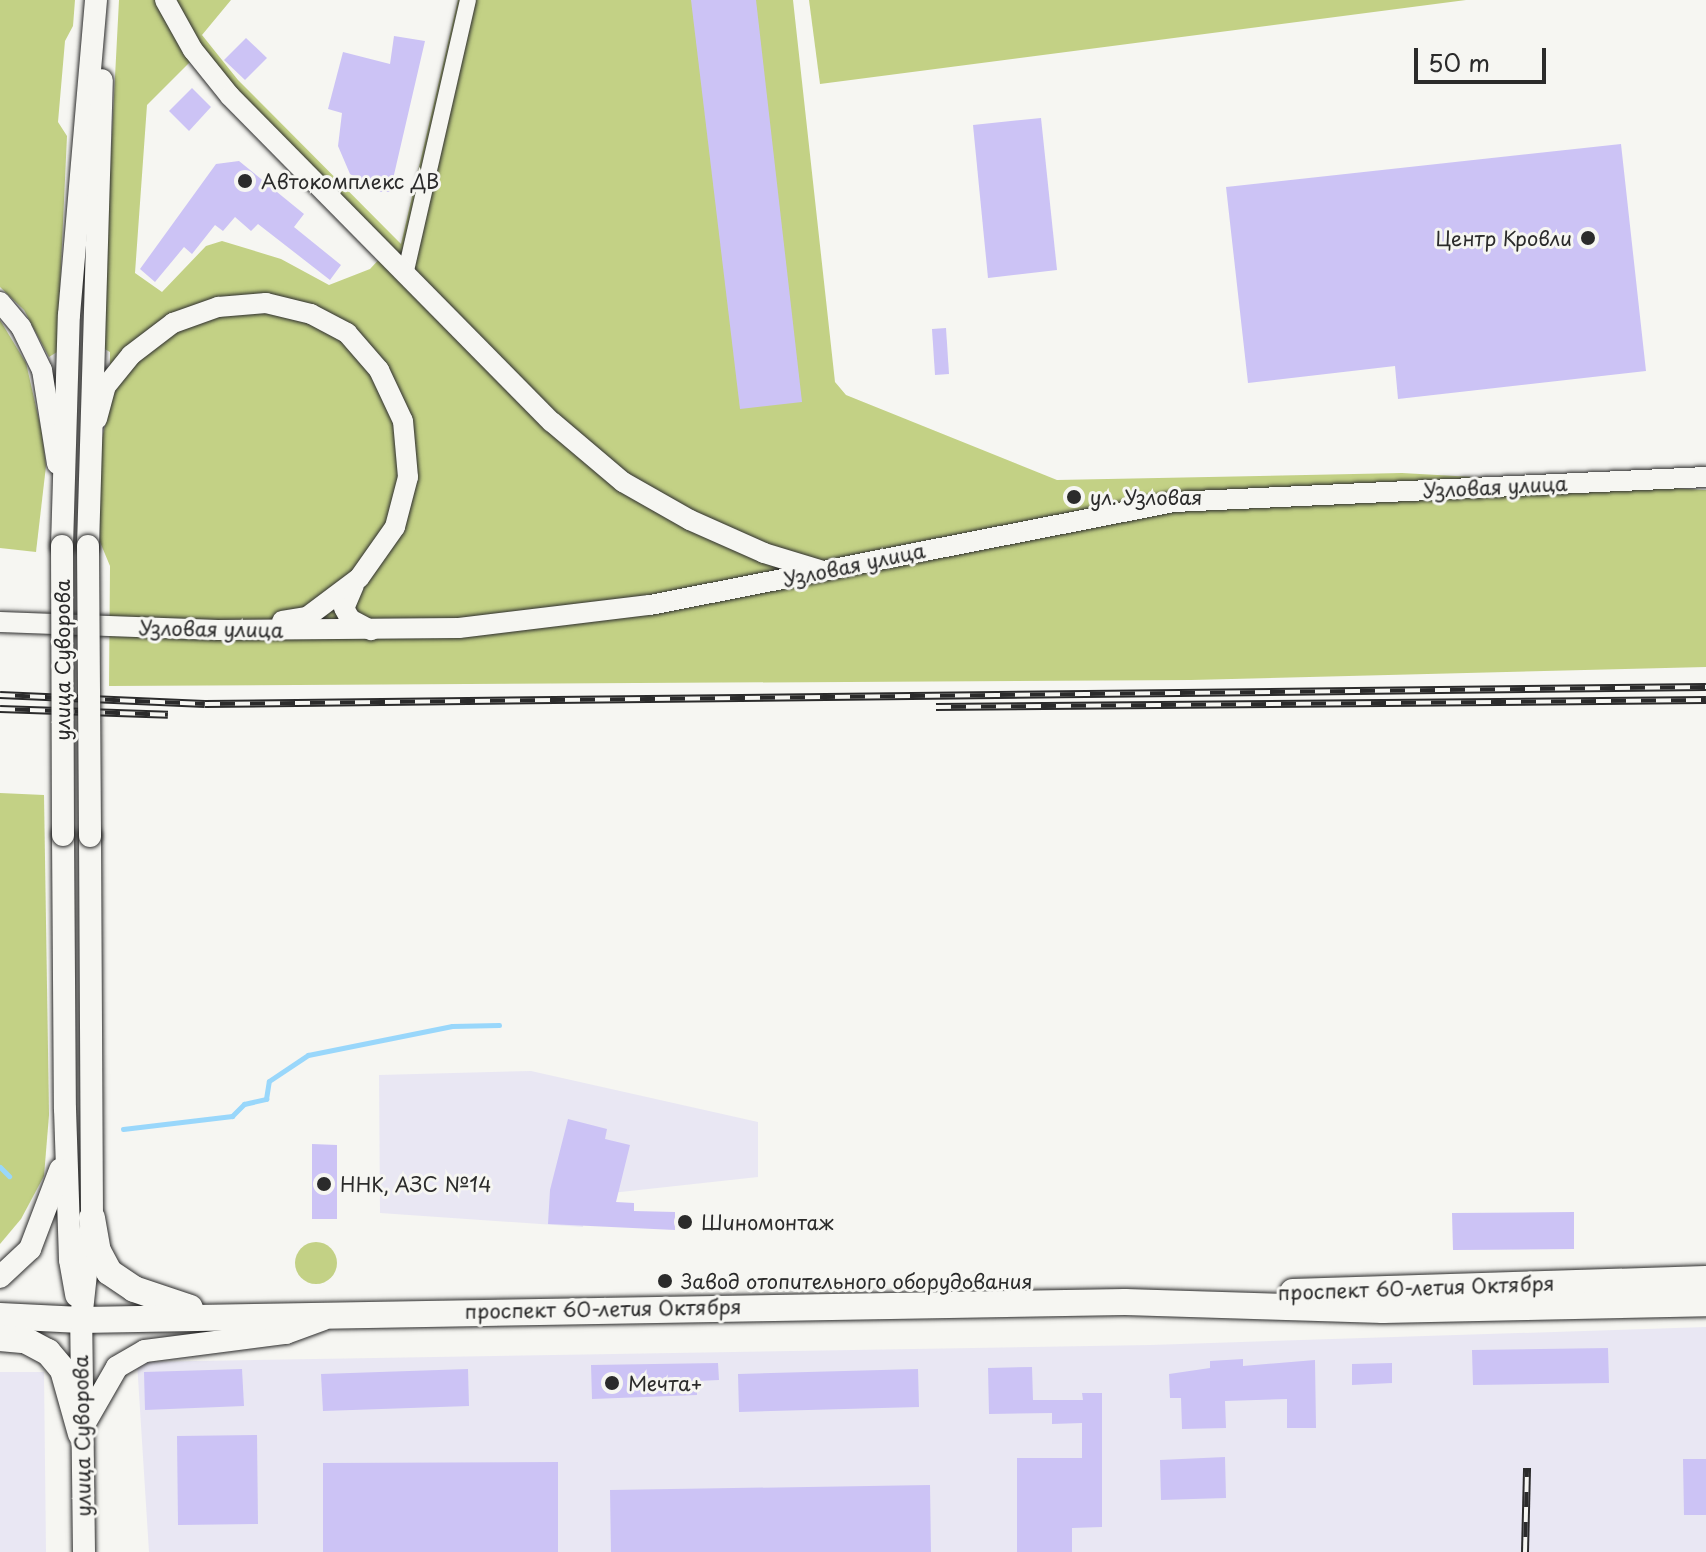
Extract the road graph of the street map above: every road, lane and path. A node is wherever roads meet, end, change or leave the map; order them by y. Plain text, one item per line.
1 (96, 0) edge
2 (105, 0) edge
3 (165, 0) edge
4 (468, 0) edge
5 (405, 275) junction
6 (0, 302) edge
7 (90, 446) junction
8 (1706, 477) edge
9 (62, 546) junction
10 (827, 573) junction
11 (359, 578) junction
12 (0, 622) edge
13 (218, 630) junction
14 (371, 630) junction
15 (65, 1109) junction
16 (92, 1218) junction
17 (0, 1277) edge
18 (1706, 1279) edge
19 (1125, 1302) junction
20 (1706, 1303) edge
21 (338, 1313) junction
22 (0, 1316) edge
23 (229, 1316) junction
24 (81, 1320) junction
25 (0, 1328) edge
26 (0, 1338) edge
27 (81, 1434) junction
28 (84, 1552) edge

1 - 9 main road, улица Суворова
2 - 7 main road, улица Суворова
3 - 5 street
4 - 5 street
5 - 10 street
6 - 9 street
7 - 11 street
7 - 16 main road, улица Суворова, bridge
8 - 10 street, Узловая улица
9 - 15 main road, улица Суворова, bridge
10 - 14 street, Узловая улица
11 - 13 street
11 - 14 street
12 - 13 street, Узловая улица
13 - 14 street, Узловая улица
15 - 17 main road
15 - 24 main road, улица Суворова
16 - 23 highway
16 - 24 main road, улица Суворова
18 - 19 highway, проспект 60-летия Октября
19 - 20 highway, проспект 60-летия Октября
19 - 21 highway, проспект 60-летия Октября
21 - 23 highway, проспект 60-летия Октября
21 - 27 main road
22 - 24 highway
23 - 24 highway, проспект 60-летия Октября
24 - 25 highway
24 - 27 main road, улица Суворова
26 - 27 highway
27 - 28 main road, улица Суворова

